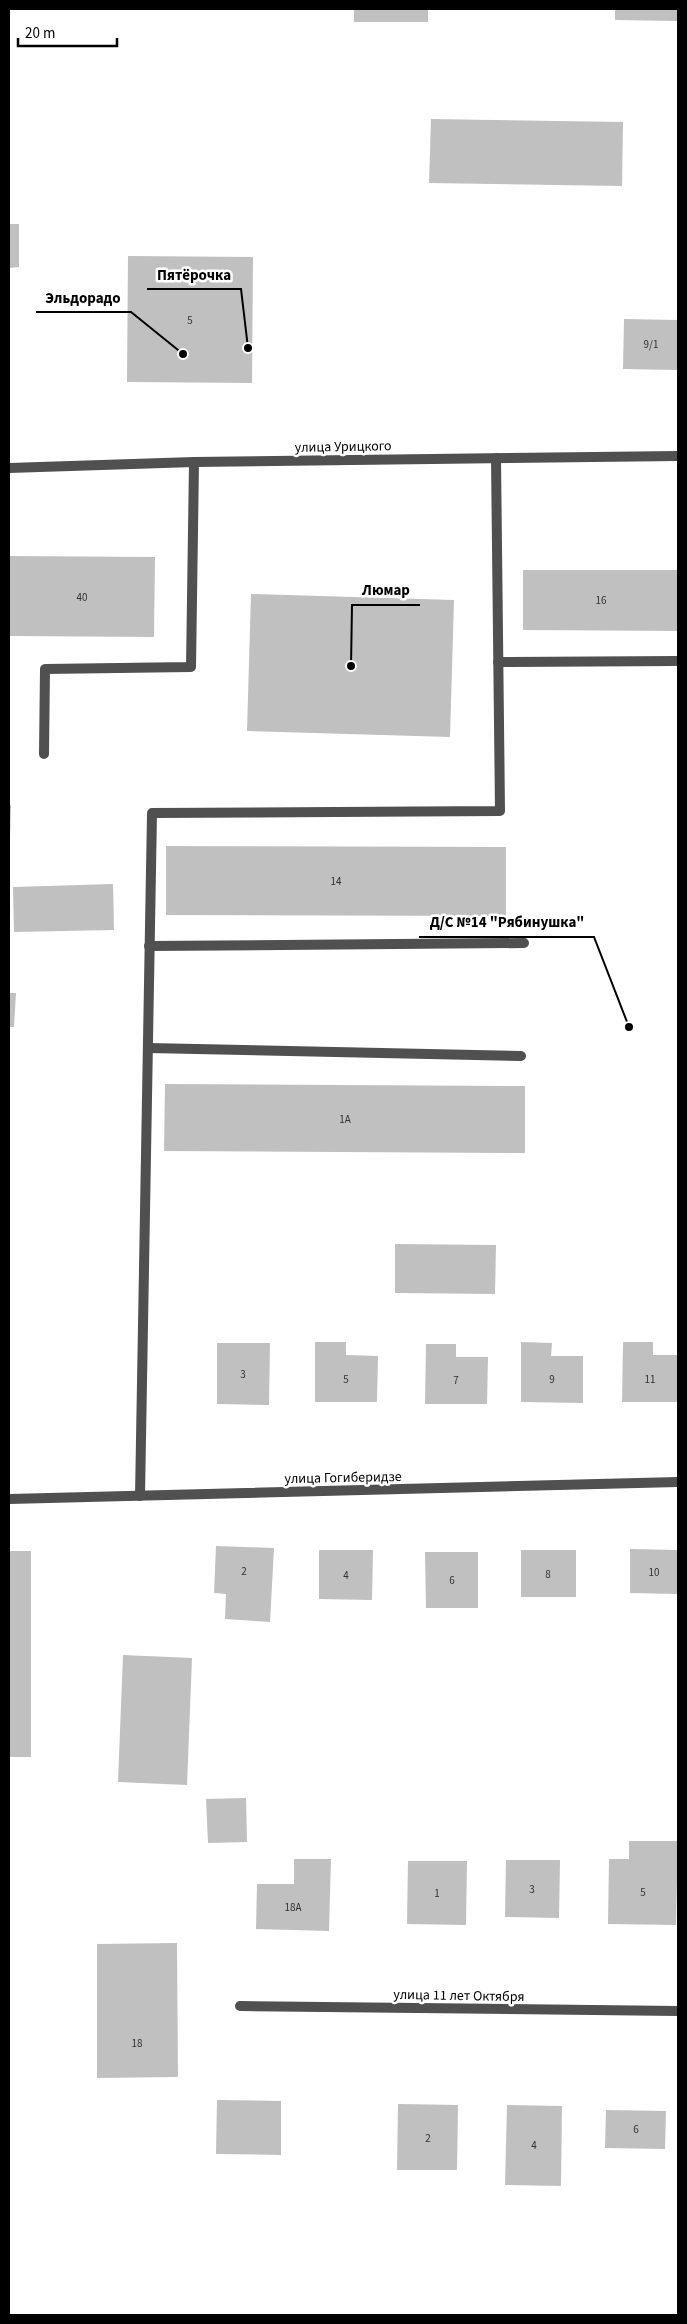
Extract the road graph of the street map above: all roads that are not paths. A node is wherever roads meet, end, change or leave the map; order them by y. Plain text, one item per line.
1 (678, 456) edge
2 (496, 458) junction
3 (194, 462) junction
4 (9, 468) edge
5 (678, 661) edge
6 (498, 662) junction
7 (44, 754) dead end
8 (524, 943) dead end
9 (149, 946) junction
10 (148, 1048) junction
11 (522, 1056) dead end
12 (678, 1482) edge
13 (140, 1496) junction
14 (9, 1499) edge
15 (240, 2006) dead end
16 (678, 2011) edge

1 - 2 street, улица Урицкого
2 - 3 street, улица Урицкого
2 - 6 street
3 - 4 street, улица Урицкого
3 - 7 street
5 - 6 street
6 - 9 street
8 - 9 street
9 - 10 street
10 - 11 street
10 - 13 street
12 - 13 street, улица Гогиберидзе
13 - 14 street, улица Гогиберидзе
15 - 16 street, улица 11 лет Октября

